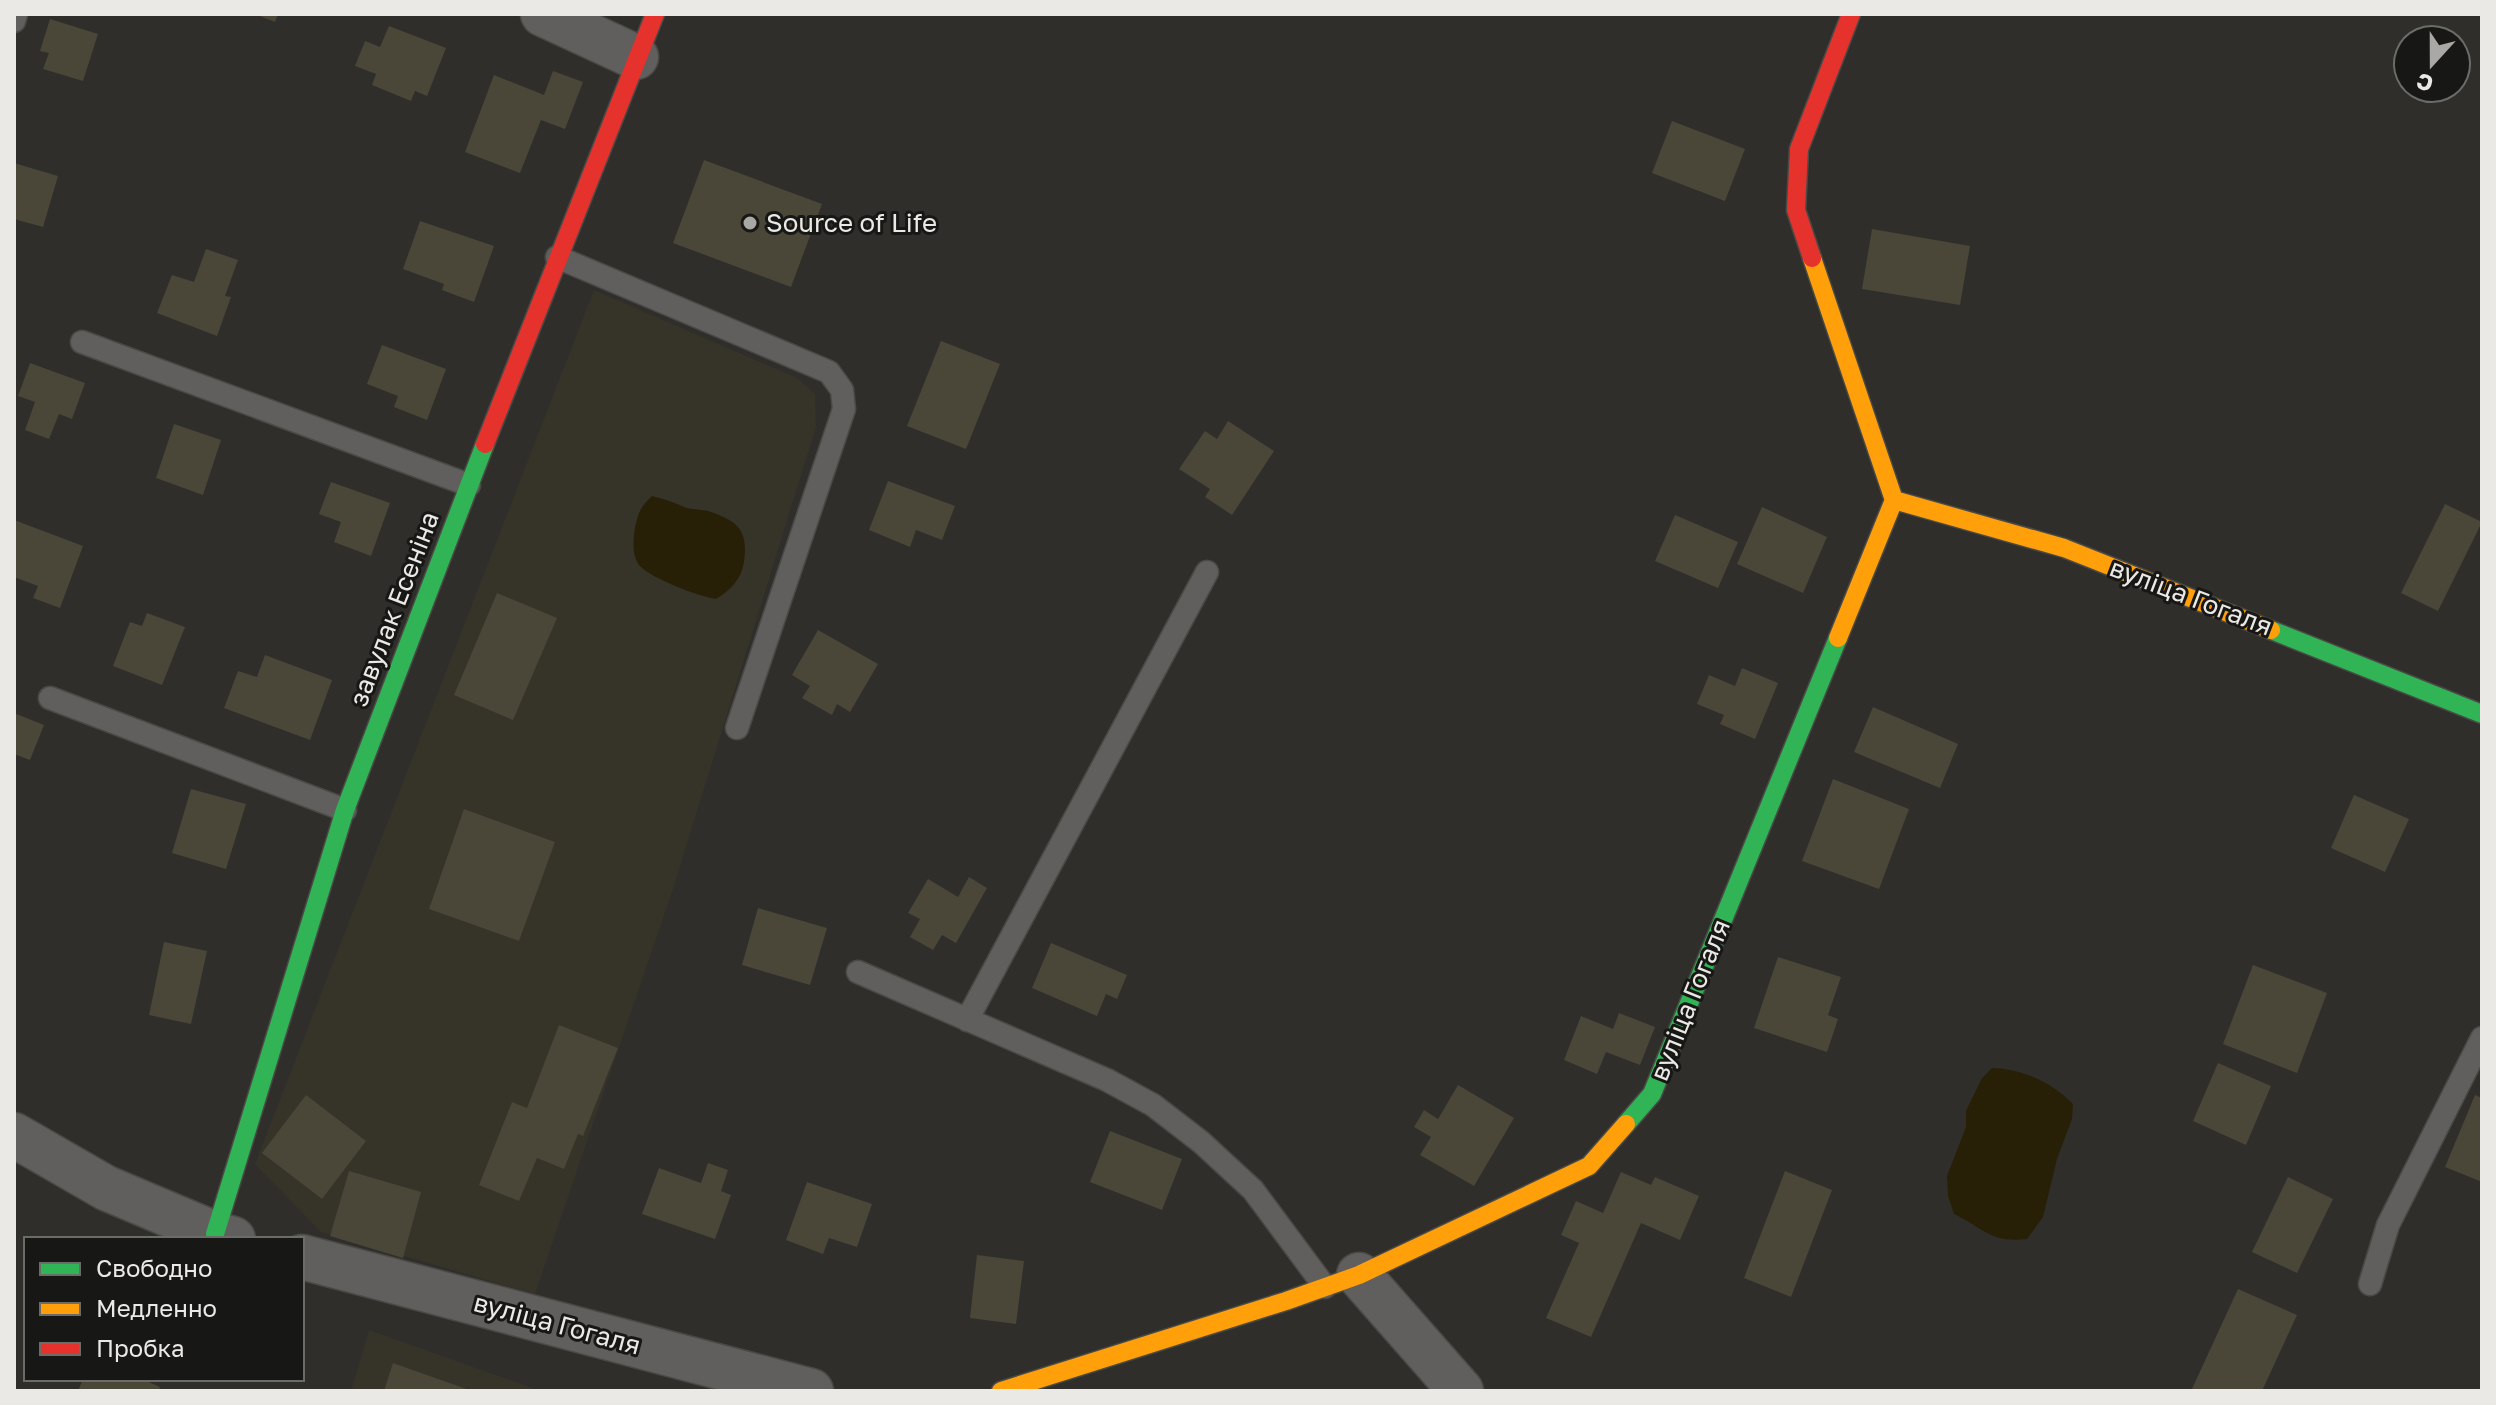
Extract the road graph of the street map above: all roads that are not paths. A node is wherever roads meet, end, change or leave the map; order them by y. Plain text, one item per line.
1 (16, 14) edge
2 (543, 14) edge
3 (655, 14) edge
4 (1851, 14) edge
5 (14, 21) edge
6 (636, 57) junction
7 (557, 257) junction
8 (82, 342) dead end
9 (469, 485) junction
10 (1894, 500) junction
11 (1207, 572) dead end
12 (50, 698) dead end
13 (2482, 714) edge
14 (737, 728) dead end
15 (345, 810) junction
16 (858, 972) dead end
17 (967, 1020) junction
18 (2482, 1038) edge
19 (14, 1135) edge
20 (224, 1237) edge
21 (304, 1258) edge
22 (1342, 1281) junction
23 (2370, 1284) dead end
24 (811, 1391) edge
25 (1001, 1391) edge
26 (1461, 1391) edge

1 - 5 lane
2 - 6 street
3 - 6 street, завулак Есеніна
4 - 10 street
6 - 7 street, завулак Есеніна
7 - 9 street, завулак Есеніна
7 - 14 lane
8 - 9 lane
9 - 15 street, завулак Есеніна
10 - 13 street, вуліца Гогаля
10 - 22 street, вуліца Гогаля
11 - 17 lane
12 - 15 lane
15 - 20 street, завулак Есеніна
16 - 17 lane
17 - 22 lane
18 - 23 lane
19 - 20 street
21 - 24 street, вуліца Гогаля
22 - 25 street, вуліца Гогаля
22 - 26 street

